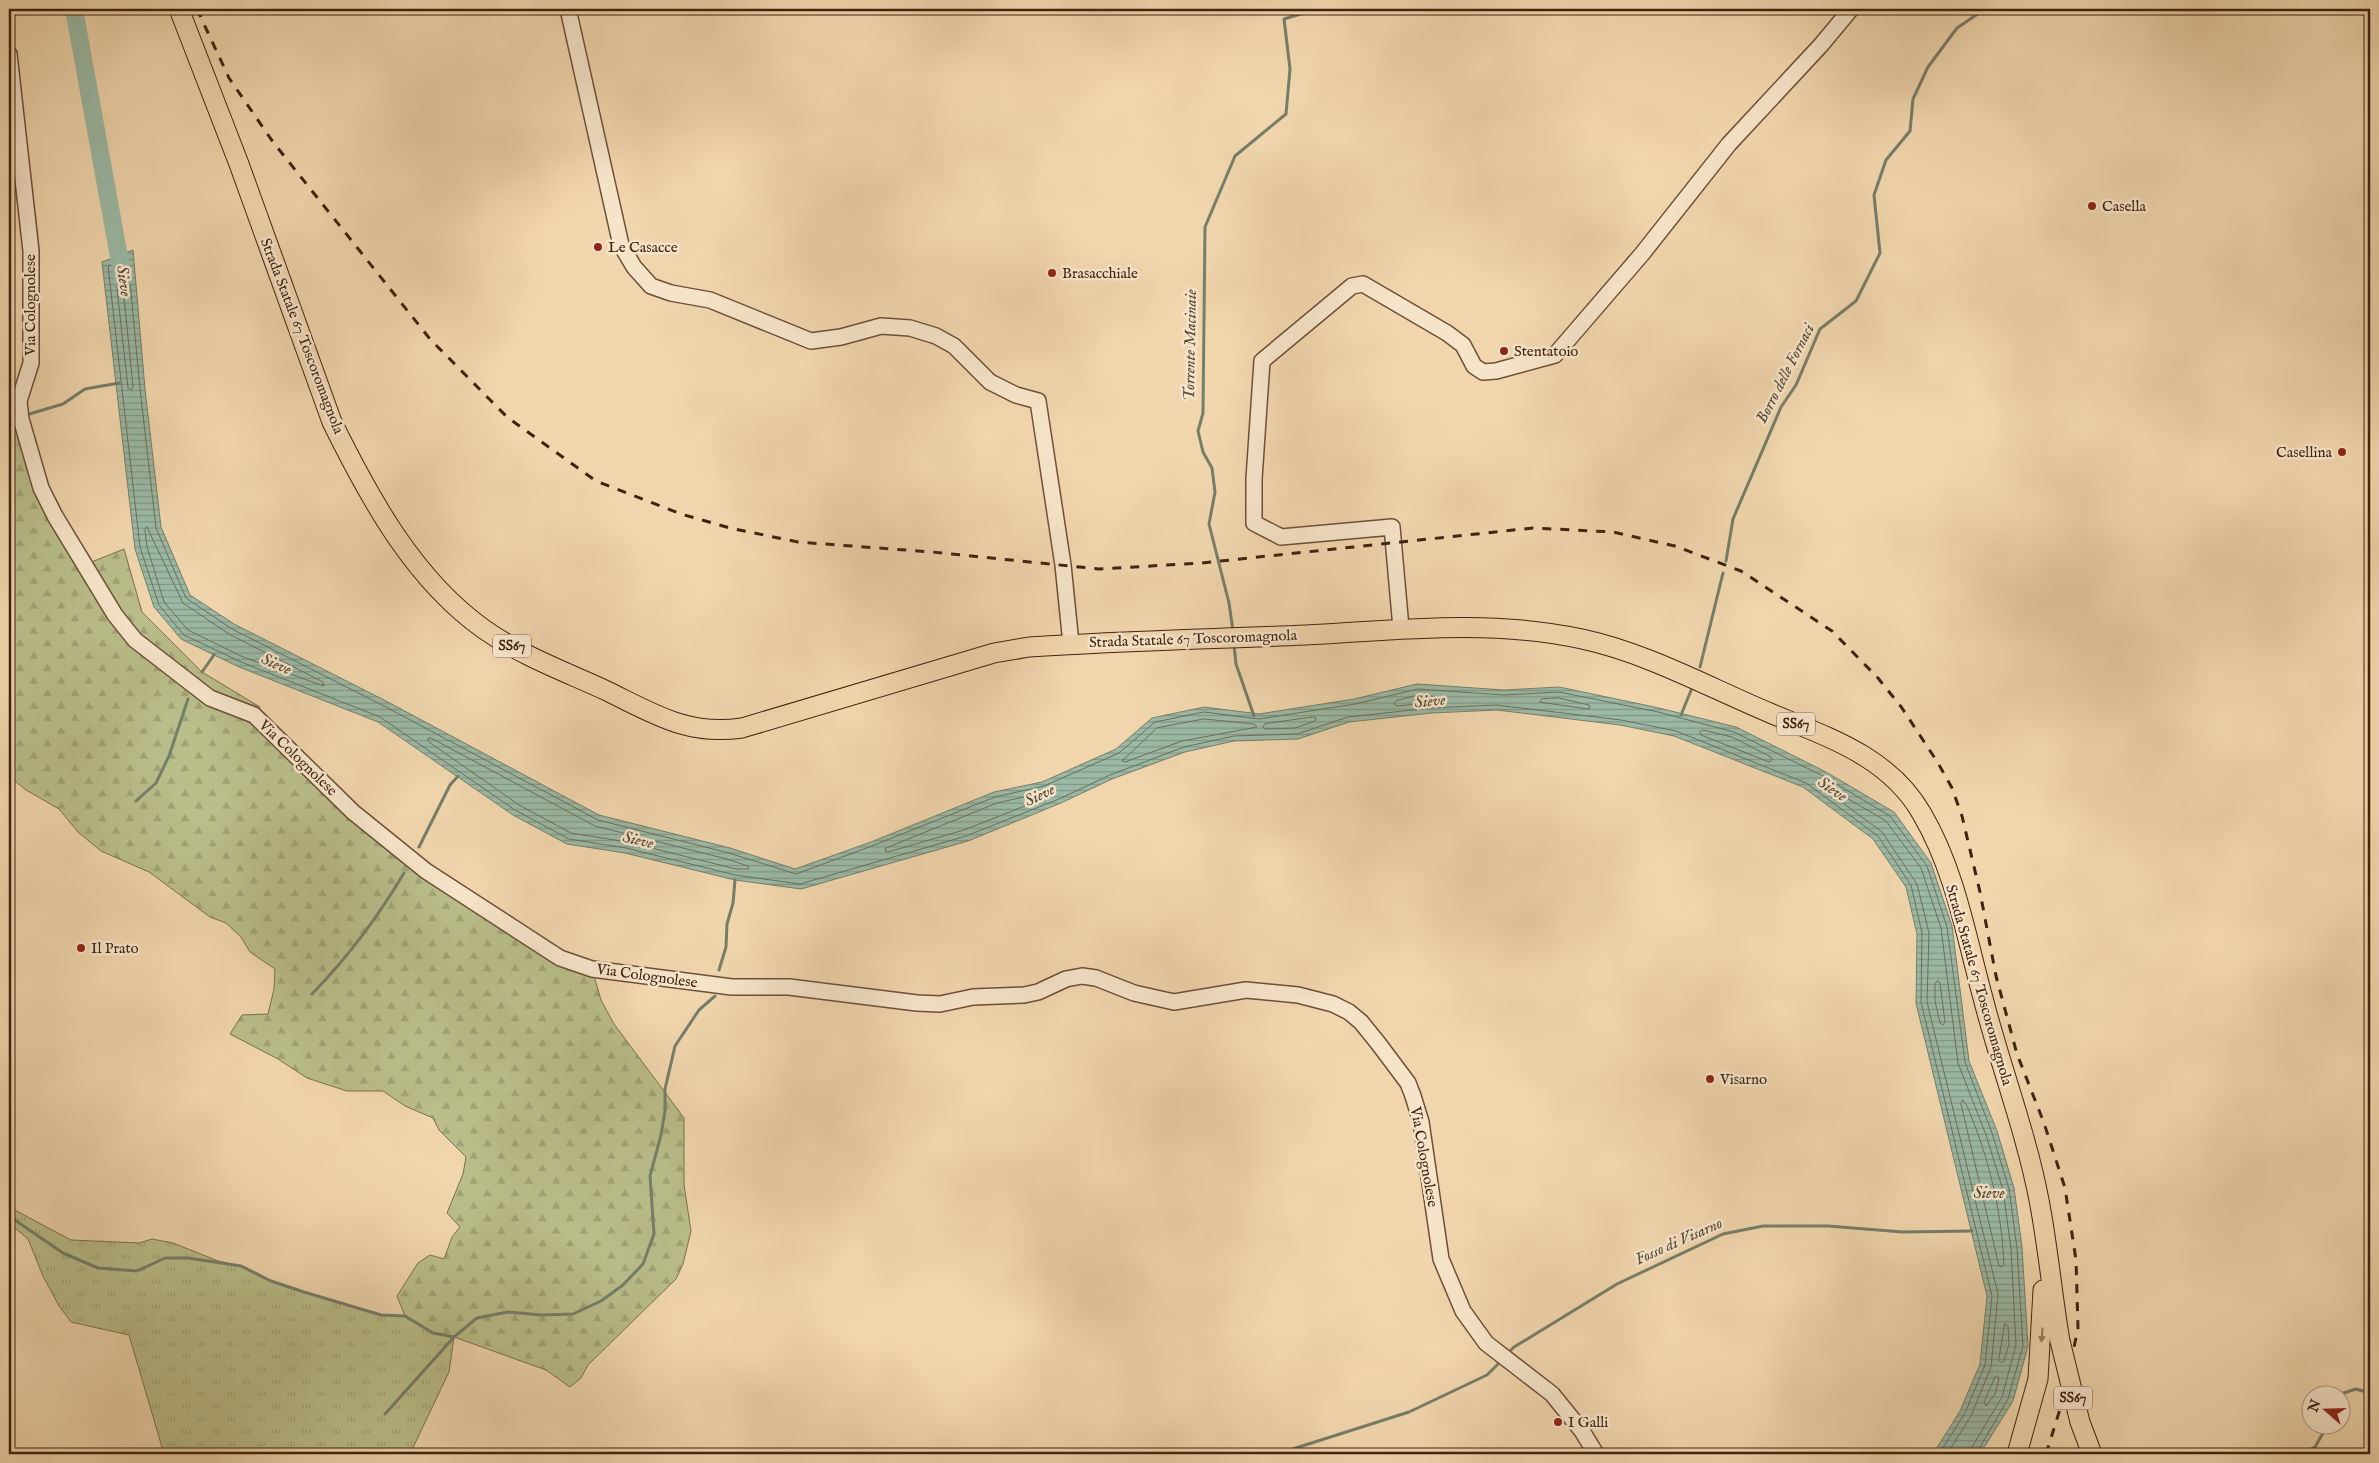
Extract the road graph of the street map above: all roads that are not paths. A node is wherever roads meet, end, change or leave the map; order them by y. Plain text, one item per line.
1 (179, 9) edge
2 (568, 9) edge
3 (1852, 9) edge
4 (9, 54) edge
5 (1401, 628) junction
6 (1071, 644) junction
7 (2039, 1199) junction
8 (1596, 1454) edge
9 (2016, 1454) edge
10 (2092, 1454) edge

1 - 6 main road, Strada Statale 67 Toscoromagnola / SS67
2 - 6 street
3 - 5 street
4 - 8 street, Via Colognolese
5 - 6 main road, Strada Statale 67 Toscoromagnola / SS67
5 - 7 main road, Strada Statale 67 Toscoromagnola / SS67
7 -> 9 main road
7 - 10 main road, Strada Statale 67 Toscoromagnola / SS67, bridge

